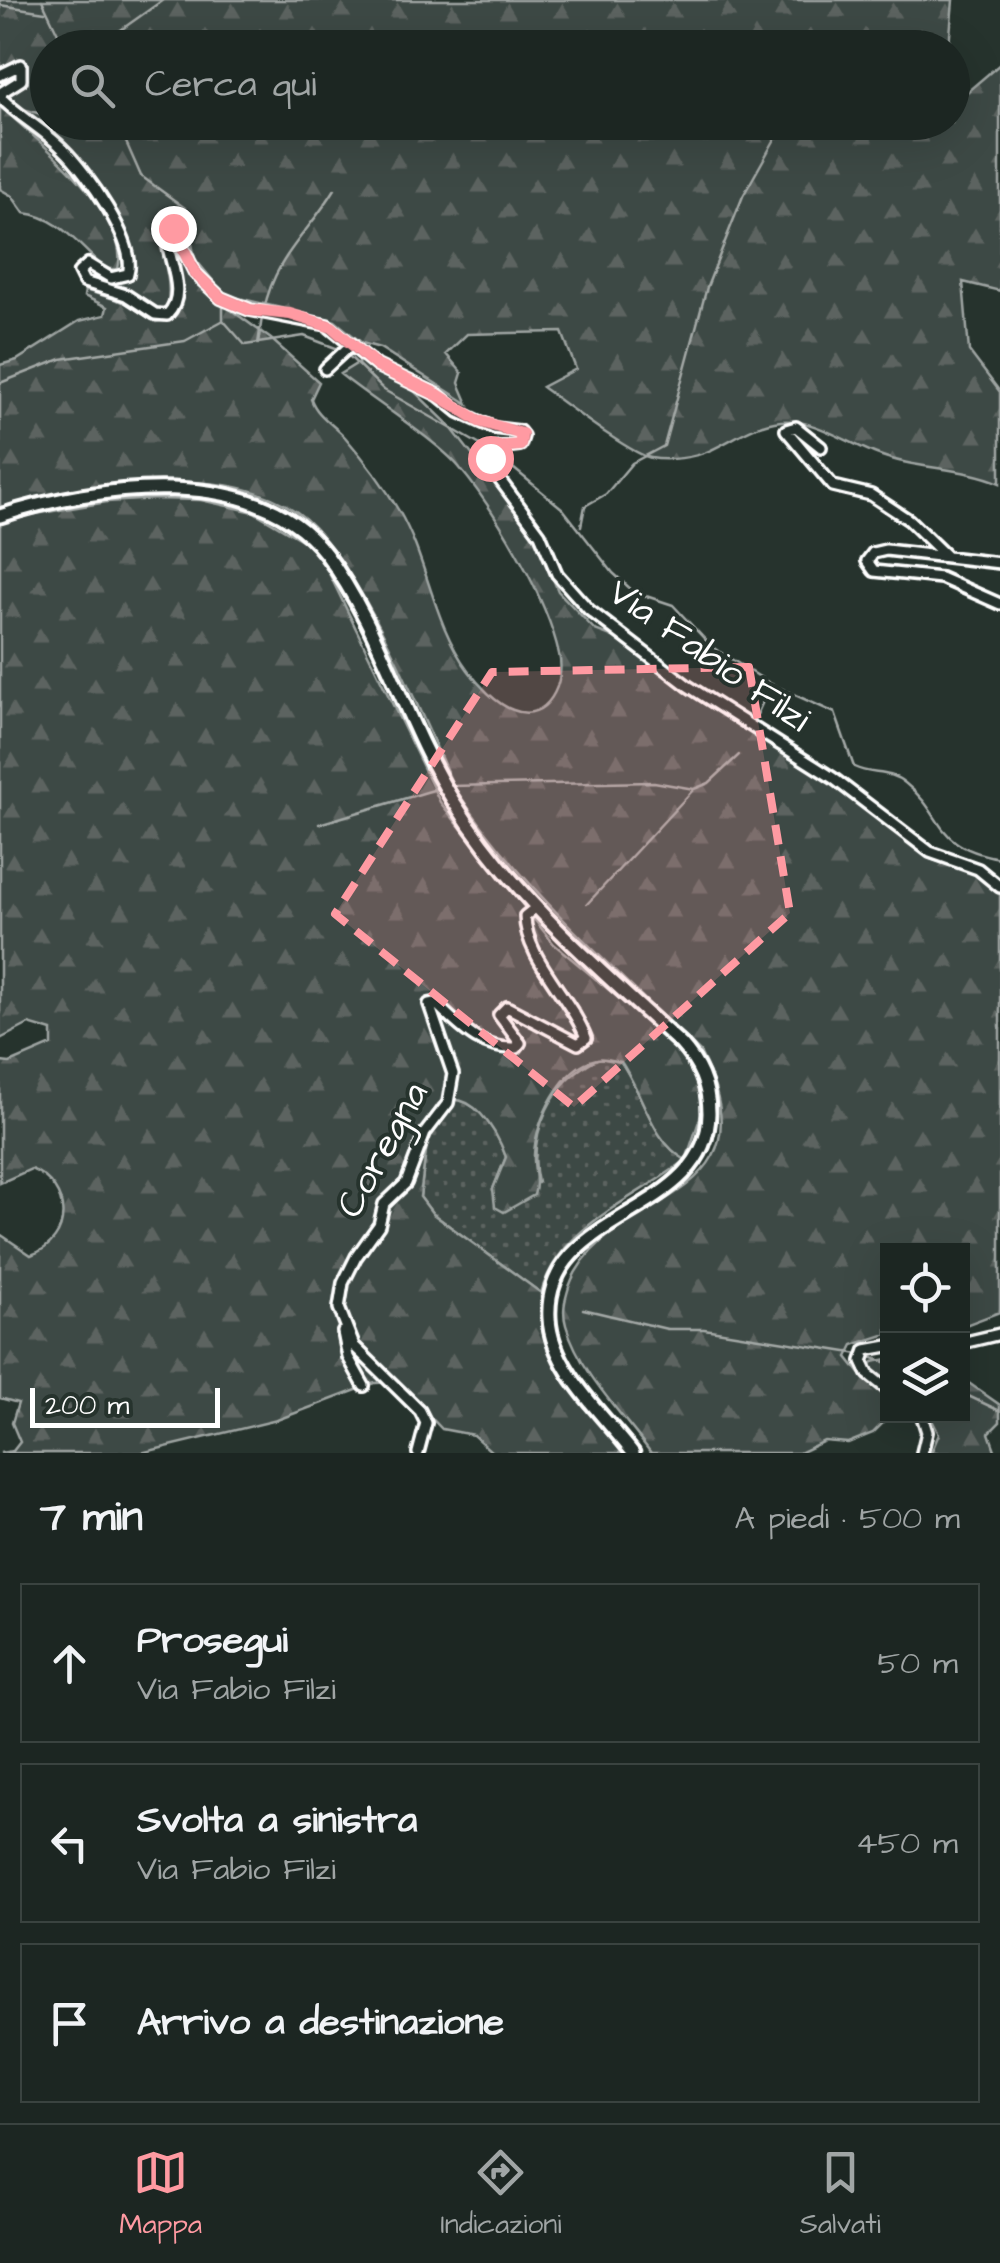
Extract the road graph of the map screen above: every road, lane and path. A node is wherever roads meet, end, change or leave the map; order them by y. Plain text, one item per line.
1 (0, 74) edge
2 (30, 122) edge
3 (52, 140) edge
4 (346, 349) junction
5 (326, 369) dead end
6 (821, 447) dead end
7 (0, 516) edge
8 (948, 558) junction
9 (1000, 564) edge
10 (1000, 604) edge
11 (1000, 887) edge
12 (535, 908) junction
13 (342, 1324) junction
14 (1000, 1334) edge
15 (970, 1341) edge
16 (880, 1347) edge
17 (880, 1384) edge
18 (364, 1386) dead end
19 (924, 1423) edge
20 (418, 1453) edge
21 (634, 1453) edge
22 (922, 1453) edge

1 - 2 street, Via Fabio Filzi
3 - 4 street, Via Fabio Filzi
4 - 5 street
4 - 11 street, Via Fabio Filzi
6 - 8 street
7 - 12 main road
8 - 9 street
8 - 10 street
12 - 13 street, Coregna
12 - 21 main road
13 - 18 street
13 - 20 street
14 - 15 street
16 - 17 street
19 - 22 street

